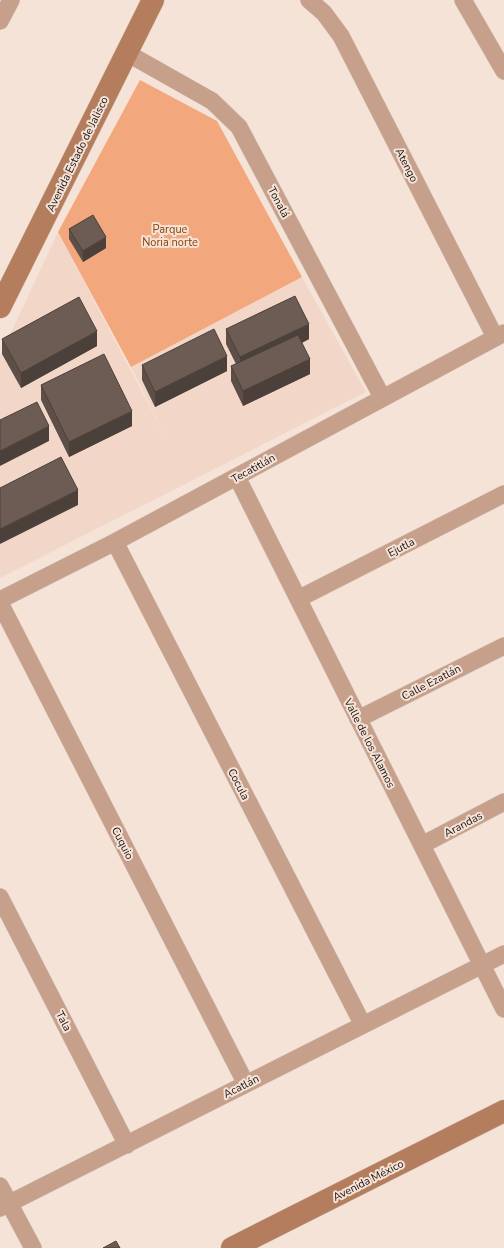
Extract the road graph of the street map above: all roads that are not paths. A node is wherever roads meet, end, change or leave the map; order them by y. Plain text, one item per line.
1 (11, 0) edge
2 (153, 0) edge
3 (310, 0) edge
4 (463, 0) edge
5 (0, 22) edge
6 (497, 42) edge
7 (127, 53) junction
8 (504, 71) edge
9 (0, 307) edge
10 (500, 335) edge
11 (382, 397) junction
12 (236, 477) junction
13 (504, 494) edge
14 (115, 542) junction
15 (298, 599) junction
16 (0, 600) edge
17 (0, 603) edge
18 (504, 646) edge
19 (358, 719) junction
20 (504, 802) edge
21 (422, 845) junction
22 (0, 897) edge
23 (504, 954) edge
24 (482, 966) junction
25 (504, 1009) edge
26 (363, 1025) junction
27 (246, 1084) junction
28 (504, 1111) edge
29 (127, 1145) junction
30 (0, 1186) edge
31 (5, 1206) edge
32 (33, 1248) edge
33 (232, 1248) edge

1 - 5 street
2 - 7 street, Avenida Estado de Jalisco
3 - 10 street, Atengo
4 - 6 street
6 - 8 street
7 - 9 street, Avenida Estado de Jalisco
7 - 11 street, Tonalá
10 - 11 street, Tecatitlán
11 - 12 street, Tecatitlán
12 - 14 street, Tecatitlán
12 - 15 street, Valle de los Alamos
13 - 15 street, Ejutla
14 - 16 street, Tecatitlán
14 - 26 street, Cocula
15 - 19 street, Valle de los Alamos
17 - 27 street, Cuquio
18 - 19 street, Calle Ezatlán
19 - 21 street, Valle de los Alamos
20 - 21 street, Arandas
21 - 24 street, Valle de los Alamos
22 - 29 street, Tala
23 - 24 street, Acatlán
24 - 25 street, Valle de los Alamos
24 - 26 street, Acatlán
26 - 27 street, Acatlán
27 - 29 street, Acatlán
28 - 33 street, Avenida México
29 - 31 street, Acatlán
30 - 31 street
31 - 32 street

